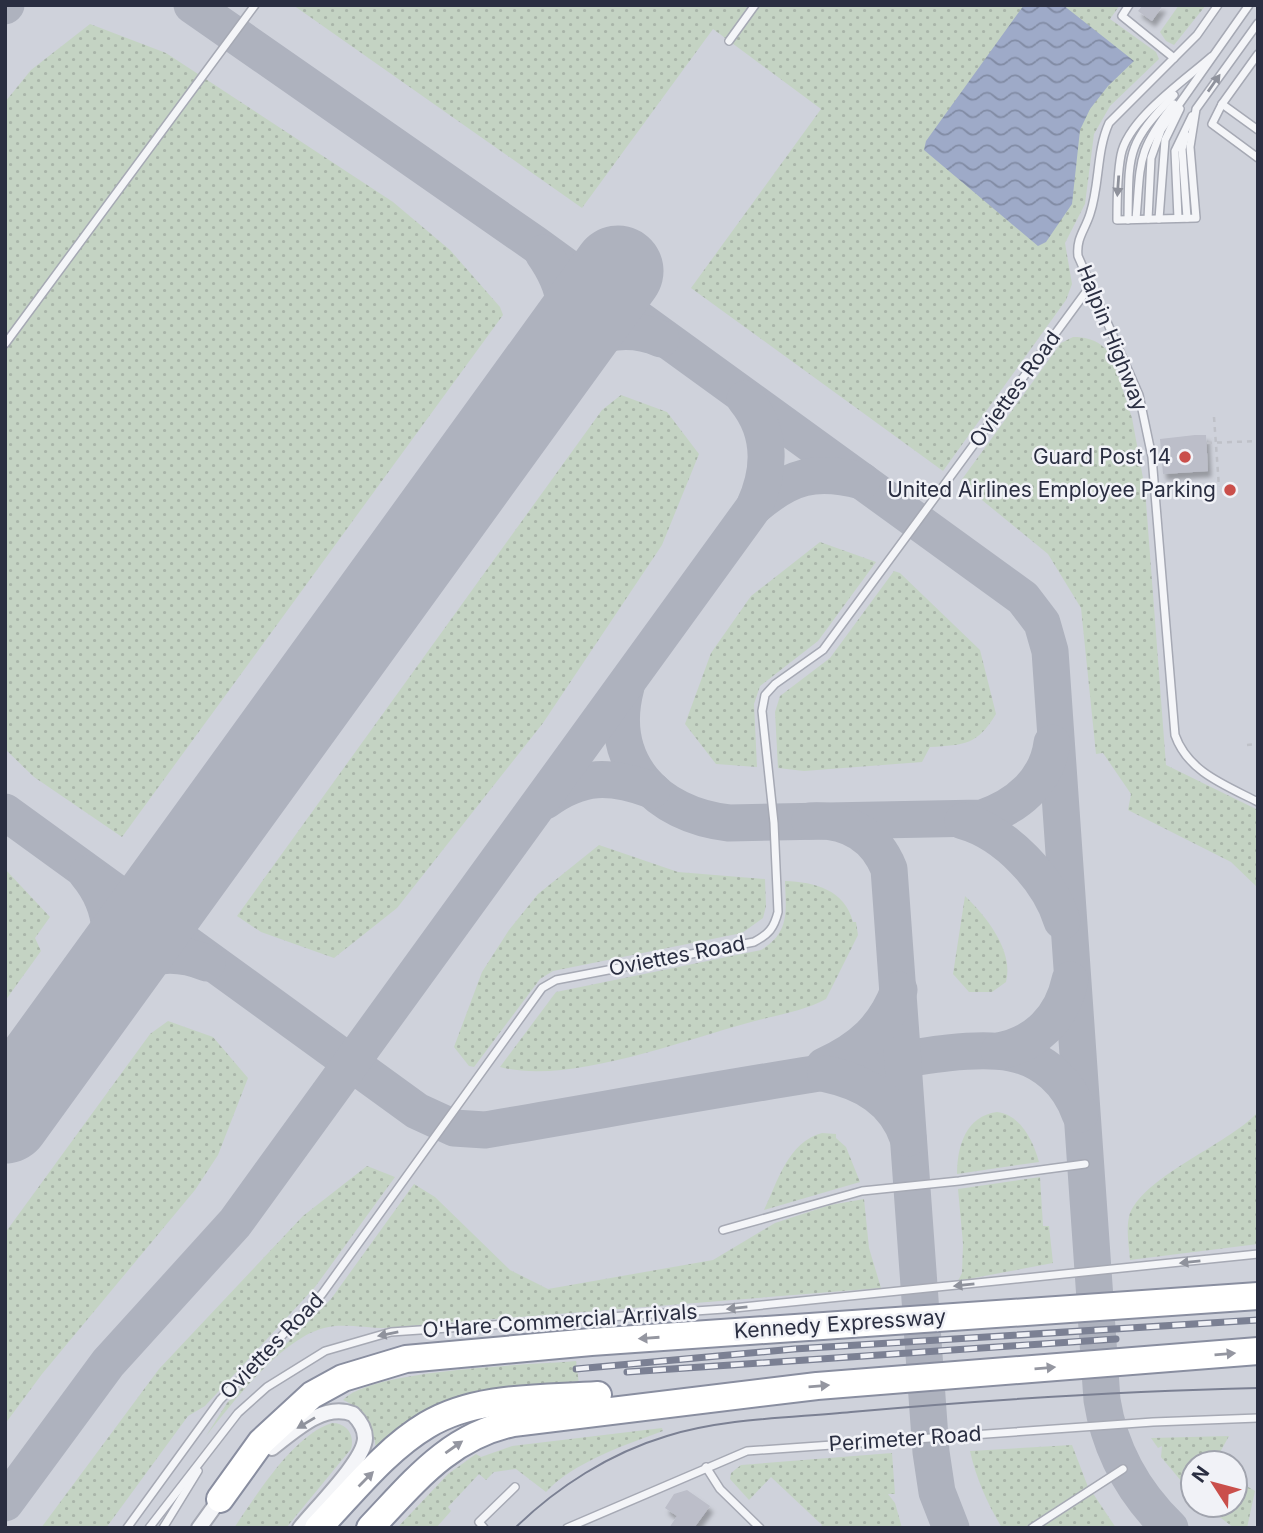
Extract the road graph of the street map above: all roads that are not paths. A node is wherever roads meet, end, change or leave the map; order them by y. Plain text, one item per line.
1 (255, 5) edge
2 (755, 5) edge
3 (1129, 5) edge
4 (1218, 5) edge
5 (1250, 5) edge
6 (1258, 23) edge
7 (729, 41) dead end
8 (1257, 55) edge
9 (1211, 57) junction
10 (1174, 58) junction
11 (1222, 104) junction
12 (1196, 109) junction
13 (1258, 130) edge
14 (1168, 133) junction
15 (1180, 137) junction
16 (1258, 158) edge
17 (1178, 218) junction
18 (1132, 219) junction
19 (1148, 219) junction
20 (1158, 219) junction
21 (1091, 285) junction
22 (5, 344) edge
23 (1258, 802) edge
24 (1084, 1164) dead end
25 (723, 1230) dead end
26 (1258, 1254) edge
27 (1258, 1278) edge
28 (1258, 1296) edge
29 (1010, 1311) junction
30 (1258, 1351) edge
31 (751, 1392) junction
32 (1258, 1418) edge
33 (216, 1441) junction
34 (706, 1467) junction
35 (1124, 1469) dead end
36 (514, 1487) dead end
37 (220, 1499) junction
38 (127, 1528) edge
39 (149, 1528) edge
40 (163, 1528) edge
41 (199, 1528) edge
42 (300, 1528) edge
43 (318, 1528) edge
44 (370, 1528) edge
45 (484, 1528) edge
46 (567, 1528) edge
47 (760, 1528) edge
48 (1031, 1528) edge

1 - 22 lane
2 - 7 lane
3 - 10 lane
4 - 10 lane, Halpin Highway
5 - 9 lane
12 -> 6 lane
8 - 11 lane
9 - 14 lane
9 - 18 lane
9 -> 18 lane
9 - 19 lane
10 - 21 lane, Halpin Highway
11 - 13 lane
11 - 16 lane
12 - 15 lane
12 - 17 lane
14 - 15 lane
14 - 20 lane
15 - 17 lane
17 - 20 lane
18 - 19 lane
19 - 20 lane
21 - 23 lane, Halpin Highway
21 - 38 lane, Oviettes Road
24 - 25 lane
26 -> 33 lane, O'Hare Commercial Arrivals
27 - 29 highway
28 - 29 highway, Kennedy Expressway
29 -> 37 highway, Kennedy Expressway
31 -> 30 highway
43 -> 31 highway
44 -> 31 highway
32 - 34 lane, Perimeter Road
33 - 39 lane, O'Hare Commercial Arrivals
33 - 40 lane
34 - 46 lane, Perimeter Road
34 - 47 lane
35 - 48 lane
36 - 45 lane
37 - 41 street
42 -> 37 street

